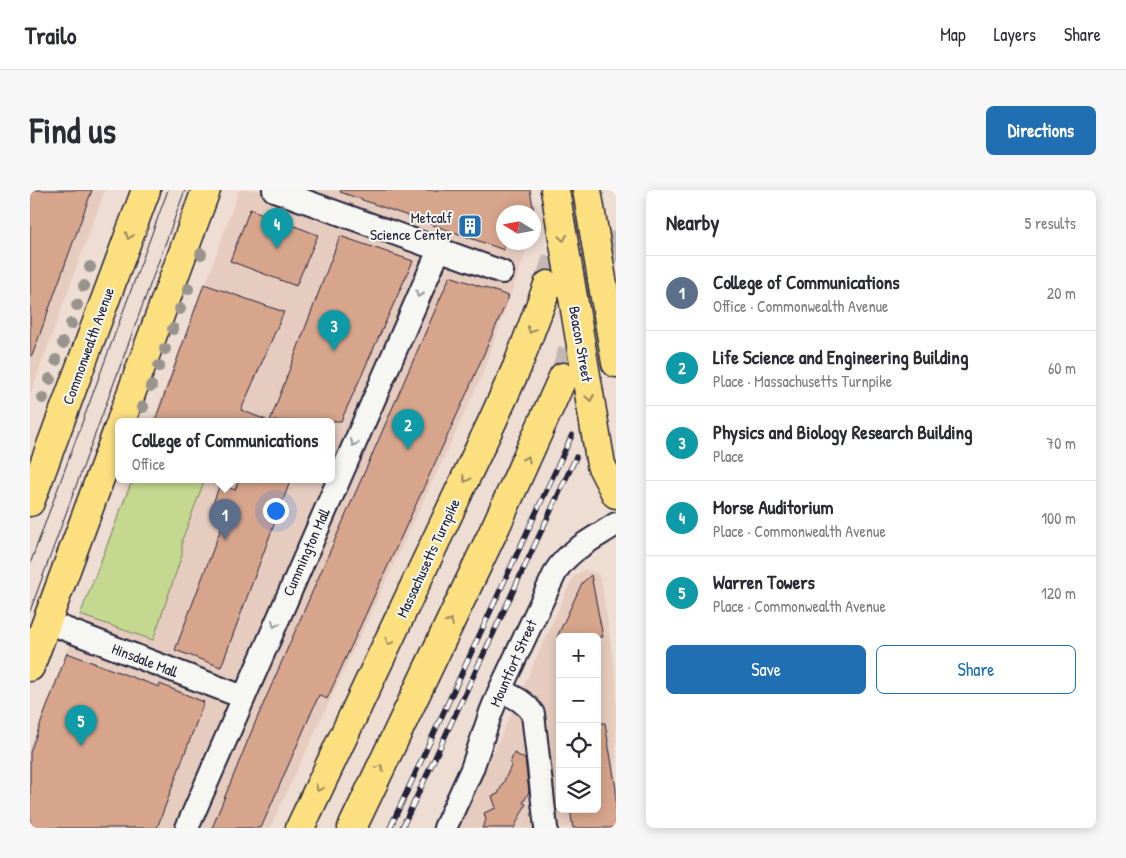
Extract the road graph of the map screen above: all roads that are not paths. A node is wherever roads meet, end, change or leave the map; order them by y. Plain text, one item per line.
1 (146, 190) edge
2 (206, 190) edge
3 (274, 190) edge
4 (555, 190) edge
5 (587, 190) edge
6 (438, 250) junction
7 (502, 272) dead end
8 (548, 285) tunnel mouth
9 (616, 363) edge
10 (563, 377) tunnel mouth
11 (122, 418) edge
12 (115, 438) edge
13 (616, 494) edge
14 (30, 502) edge
15 (616, 524) edge
16 (47, 622) junction
17 (30, 668) edge
18 (500, 690) junction
19 (243, 697) junction
20 (187, 828) edge
21 (300, 828) edge
22 (352, 828) edge
23 (445, 828) edge
24 (546, 828) edge

1 -> 14 main road, Commonwealth Avenue
2 - 11 main road
3 - 6 street
4 -> 13 main road, Beacon Street
5 - 9 main road, Beacon Street
6 - 7 street
6 -> 19 street, Cummington Mall
8 -> 21 main road, Massachusetts Turnpike
22 -> 10 main road
12 - 16 main road
15 - 18 street, Mountfort Street
16 - 17 main road
16 - 19 street, Hinsdale Mall
18 - 23 street, Mountfort Street
18 - 24 street
19 - 20 street, Cummington Mall

